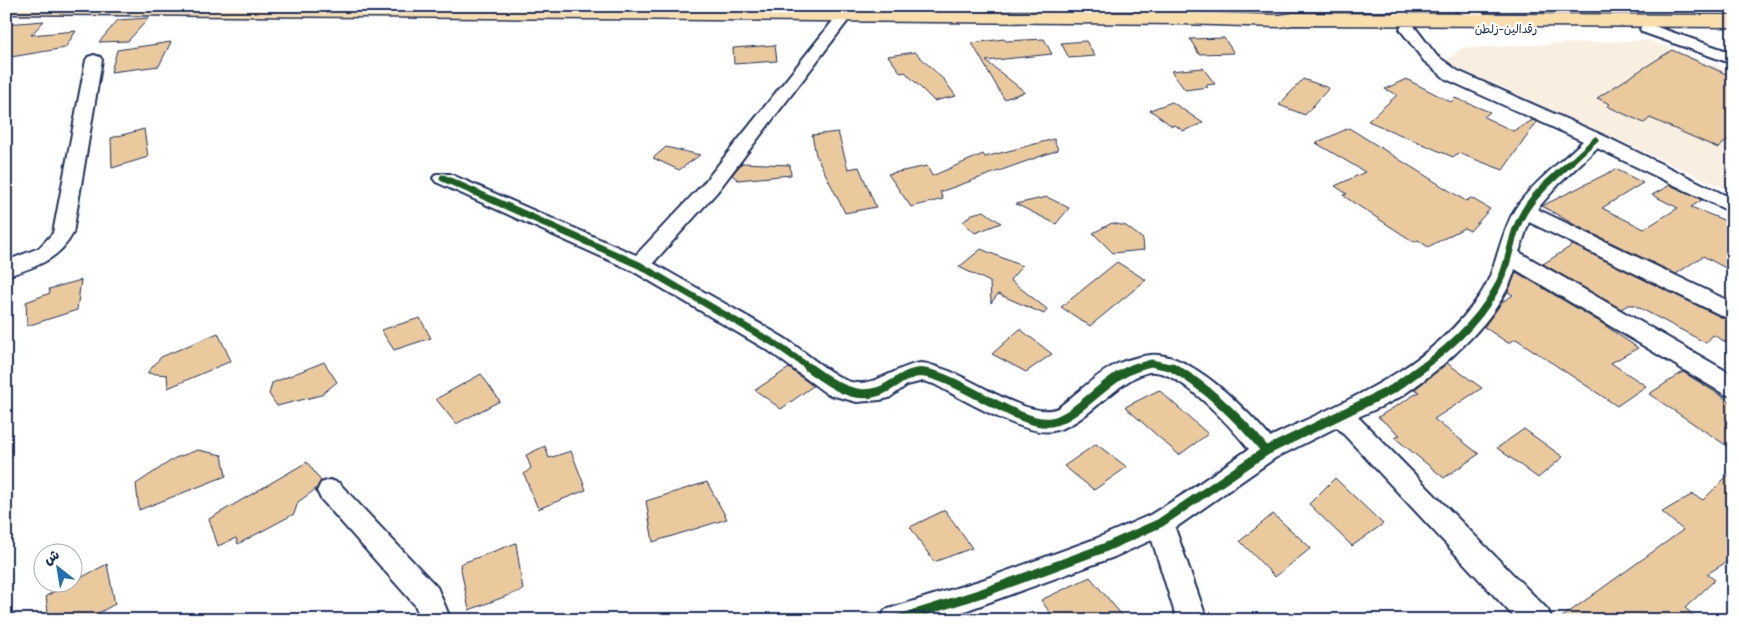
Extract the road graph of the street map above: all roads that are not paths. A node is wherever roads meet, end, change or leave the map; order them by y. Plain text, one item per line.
1 (1455, 6) edge
2 (6, 8) edge
3 (338, 8) edge
4 (576, 10) edge
5 (896, 11) edge
6 (1087, 12) edge
7 (845, 15) junction
8 (1403, 18) edge
9 (1486, 20) junction
10 (1733, 21) edge
11 (1648, 29) junction
12 (1733, 30) edge
13 (1733, 59) edge
14 (94, 60) dead end
15 (1596, 139) junction
16 (443, 178) dead end
17 (1733, 207) edge
18 (1524, 211) junction
19 (1508, 255) junction
20 (638, 265) junction
21 (6, 269) edge
22 (1733, 313) edge
23 (1733, 386) edge
24 (1340, 414) junction
25 (1266, 451) junction
26 (330, 491) dead end
27 (1160, 523) junction
28 (436, 620) edge
29 (896, 620) edge
30 (1192, 620) edge
31 (1537, 620) edge

1 - 9 street
2 - 3 main road, رقدالين-زلطن
3 - 4 main road, رقدالين-زلطن
4 - 7 main road, رقدالين-زلطن
5 - 6 main road, رقدالين-زلطن
5 - 7 main road, رقدالين-زلطن
6 - 8 main road, رقدالين-زلطن
7 - 20 street
8 - 9 main road, رقدالين-زلطن
8 - 11 main road, رقدالين-زلطن
8 - 15 street
9 - 10 main road, رقدالين-زلطن
11 - 12 main road, رقدالين-زلطن
11 - 13 street
14 - 21 street
15 - 17 street
15 - 18 street
16 - 20 street
18 - 19 street
18 - 22 street
19 - 23 street
19 - 24 street
20 - 25 street
24 - 25 street
24 - 31 street
25 - 27 street
26 - 28 street
27 - 29 street
27 - 30 street

